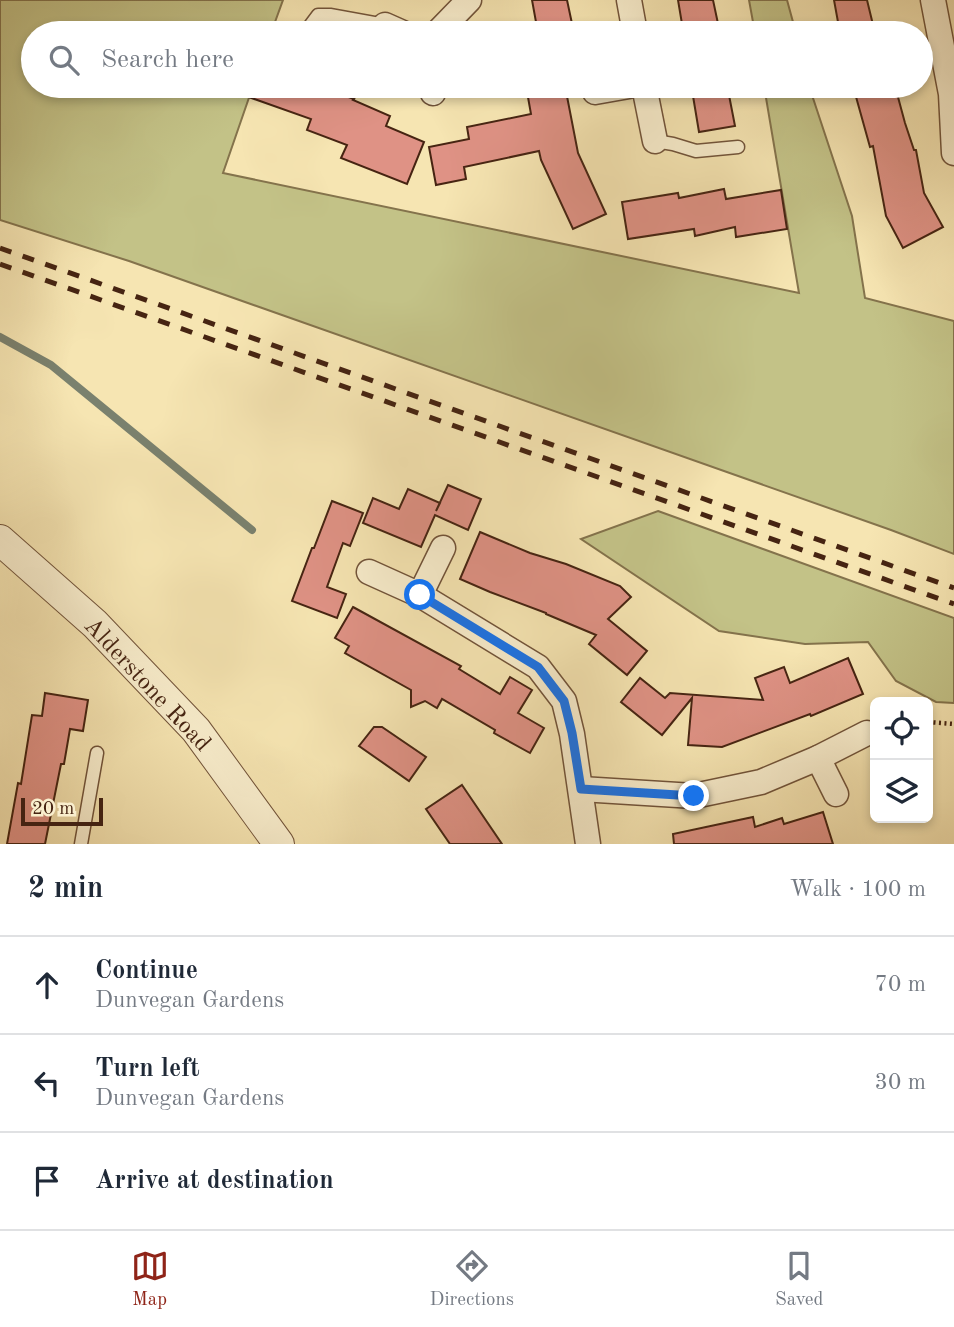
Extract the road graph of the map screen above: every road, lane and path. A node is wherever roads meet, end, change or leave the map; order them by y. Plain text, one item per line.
1 (469, 0) edge
2 (629, 0) edge
3 (933, 0) edge
4 (314, 21) edge
5 (357, 21) edge
6 (449, 21) edge
7 (633, 21) edge
8 (646, 98) edge
9 (655, 141) joint
10 (738, 147) dead end
11 (954, 153) edge
12 (0, 540) edge
13 (443, 548) dead end
14 (369, 572) dead end
15 (420, 595) junction
16 (933, 722) edge
17 (954, 724) edge
18 (867, 733) dead end
19 (97, 753) dead end
20 (818, 758) junction
21 (581, 789) junction
22 (836, 794) dead end
23 (81, 844) edge
24 (279, 844) edge
25 (588, 844) edge

1 - 6 street
2 - 7 street
3 - 11 street
4 - 5 lane
8 - 9 street
9 - 10 lane
12 - 24 street, Alderstone Road
13 - 15 street
14 - 15 street
15 - 21 street
16 - 17 path
18 - 20 street
19 - 23 lane
20 - 21 street
20 - 22 street
21 - 25 street

